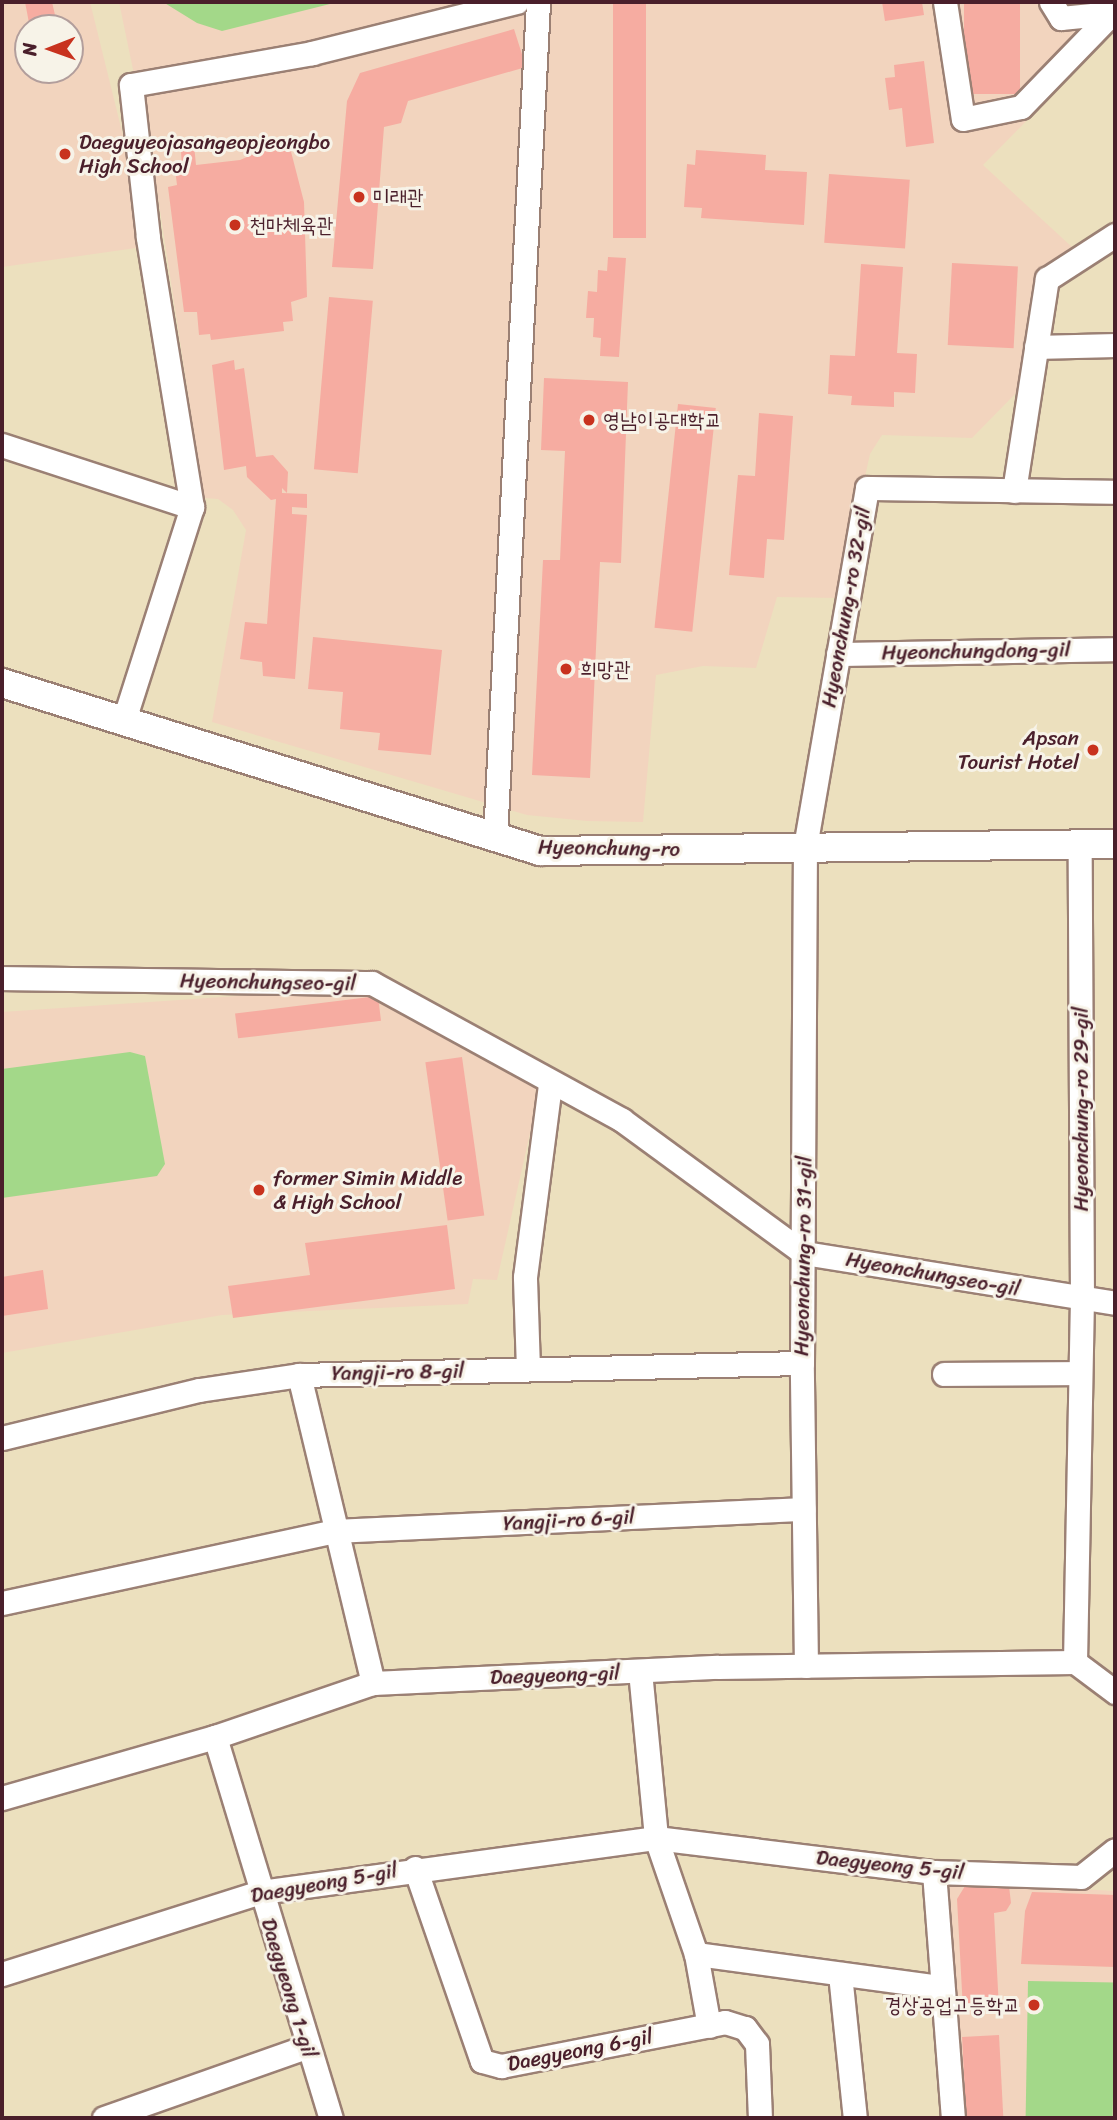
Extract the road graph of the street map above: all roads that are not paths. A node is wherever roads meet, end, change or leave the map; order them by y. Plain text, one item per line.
1 (517, 2) edge
2 (538, 2) edge
3 (945, 2) edge
4 (1051, 2) edge
5 (1111, 7) edge
6 (1115, 235) edge
7 (1115, 345) edge
8 (1037, 347) junction
9 (2, 445) edge
10 (1014, 491) junction
11 (1115, 492) edge
12 (192, 507) junction
13 (1115, 649) edge
14 (838, 654) junction
15 (2, 683) edge
16 (124, 720) junction
17 (495, 837) junction
18 (1080, 844) junction
19 (1115, 844) edge
20 (805, 847) junction
21 (2, 978) edge
22 (550, 1084) junction
23 (804, 1253) junction
24 (1082, 1300) junction
25 (1115, 1303) edge
26 (802, 1363) junction
27 (528, 1369) junction
28 (1080, 1373) junction
29 (944, 1374) dead end
30 (299, 1375) junction
31 (2, 1438) edge
32 (803, 1509) junction
33 (335, 1531) junction
34 (2, 1603) edge
35 (1075, 1662) junction
36 (806, 1666) junction
37 (640, 1671) junction
38 (373, 1683) junction
39 (1115, 1692) edge
40 (215, 1737) junction
41 (2, 1798) edge
42 (656, 1838) junction
43 (1115, 1850) edge
44 (415, 1868) junction
45 (934, 1872) junction
46 (261, 1892) junction
47 (696, 1954) junction
48 (2, 1974) edge
49 (840, 1974) junction
50 (941, 1987) junction
51 (709, 2025) junction
52 (306, 2048) junction
53 (104, 2118) edge
54 (331, 2118) edge
55 (760, 2118) edge
56 (855, 2118) edge
57 (953, 2118) edge

1 - 12 street
2 - 17 street
3 - 5 street
4 - 5 street
6 - 8 street
7 - 8 street
8 - 10 street
9 - 12 street
10 - 11 street, Hyeonchung-ro 32-gil
10 - 14 street, Hyeonchung-ro 32-gil
12 - 16 street
13 - 14 street, Hyeonchungdong-gil
14 - 20 street, Hyeonchung-ro 32-gil
15 - 16 main road, Hyeonchung-ro
16 - 17 main road, Hyeonchung-ro
17 - 20 main road, Hyeonchung-ro
18 - 19 main road, Hyeonchung-ro
18 - 20 main road, Hyeonchung-ro
18 - 24 street, Hyeonchung-ro 29-gil
20 - 23 street, Hyeonchung-ro 31-gil
21 - 22 street, Hyeonchungseo-gil
22 - 23 street, Hyeonchungseo-gil
22 - 27 street
23 - 24 street, Hyeonchungseo-gil
23 - 26 street, Hyeonchung-ro 31-gil
24 - 25 street, Hyeonchungseo-gil
24 - 28 street, Hyeonchung-ro 29-gil
26 - 27 street, Yangji-ro 8-gil
26 - 32 street, Hyeonchung-ro 31-gil
27 - 30 street, Yangji-ro 8-gil
28 - 29 street
28 - 35 street, Hyeonchung-ro 29-gil
30 - 31 street, Yangji-ro 8-gil
30 - 33 street
32 - 33 street, Yangji-ro 6-gil
32 - 36 street, Hyeonchung-ro 31-gil
33 - 34 street, Yangji-ro 6-gil
33 - 38 street
35 - 36 street, Daegyeong-gil
35 - 39 street
36 - 37 street, Daegyeong-gil
37 - 38 street, Daegyeong-gil
37 - 42 street
38 - 40 street, Daegyeong-gil
40 - 41 street, Daegyeong-gil
40 - 46 street, Daegyeong 1-gil
42 - 44 street, Daegyeong 5-gil
42 - 45 street, Daegyeong 5-gil
42 - 47 street
43 - 45 street, Daegyeong 5-gil
44 - 46 street, Daegyeong 5-gil
44 - 51 street, Daegyeong 6-gil
45 - 50 street
46 - 48 street, Daegyeong 5-gil
46 - 52 street, Daegyeong 1-gil
47 - 49 street
47 - 51 street
49 - 50 street
49 - 56 street
50 - 57 street
51 - 55 street, Daegyeong 6-gil
52 - 53 street
52 - 54 street, Daegyeong 1-gil

